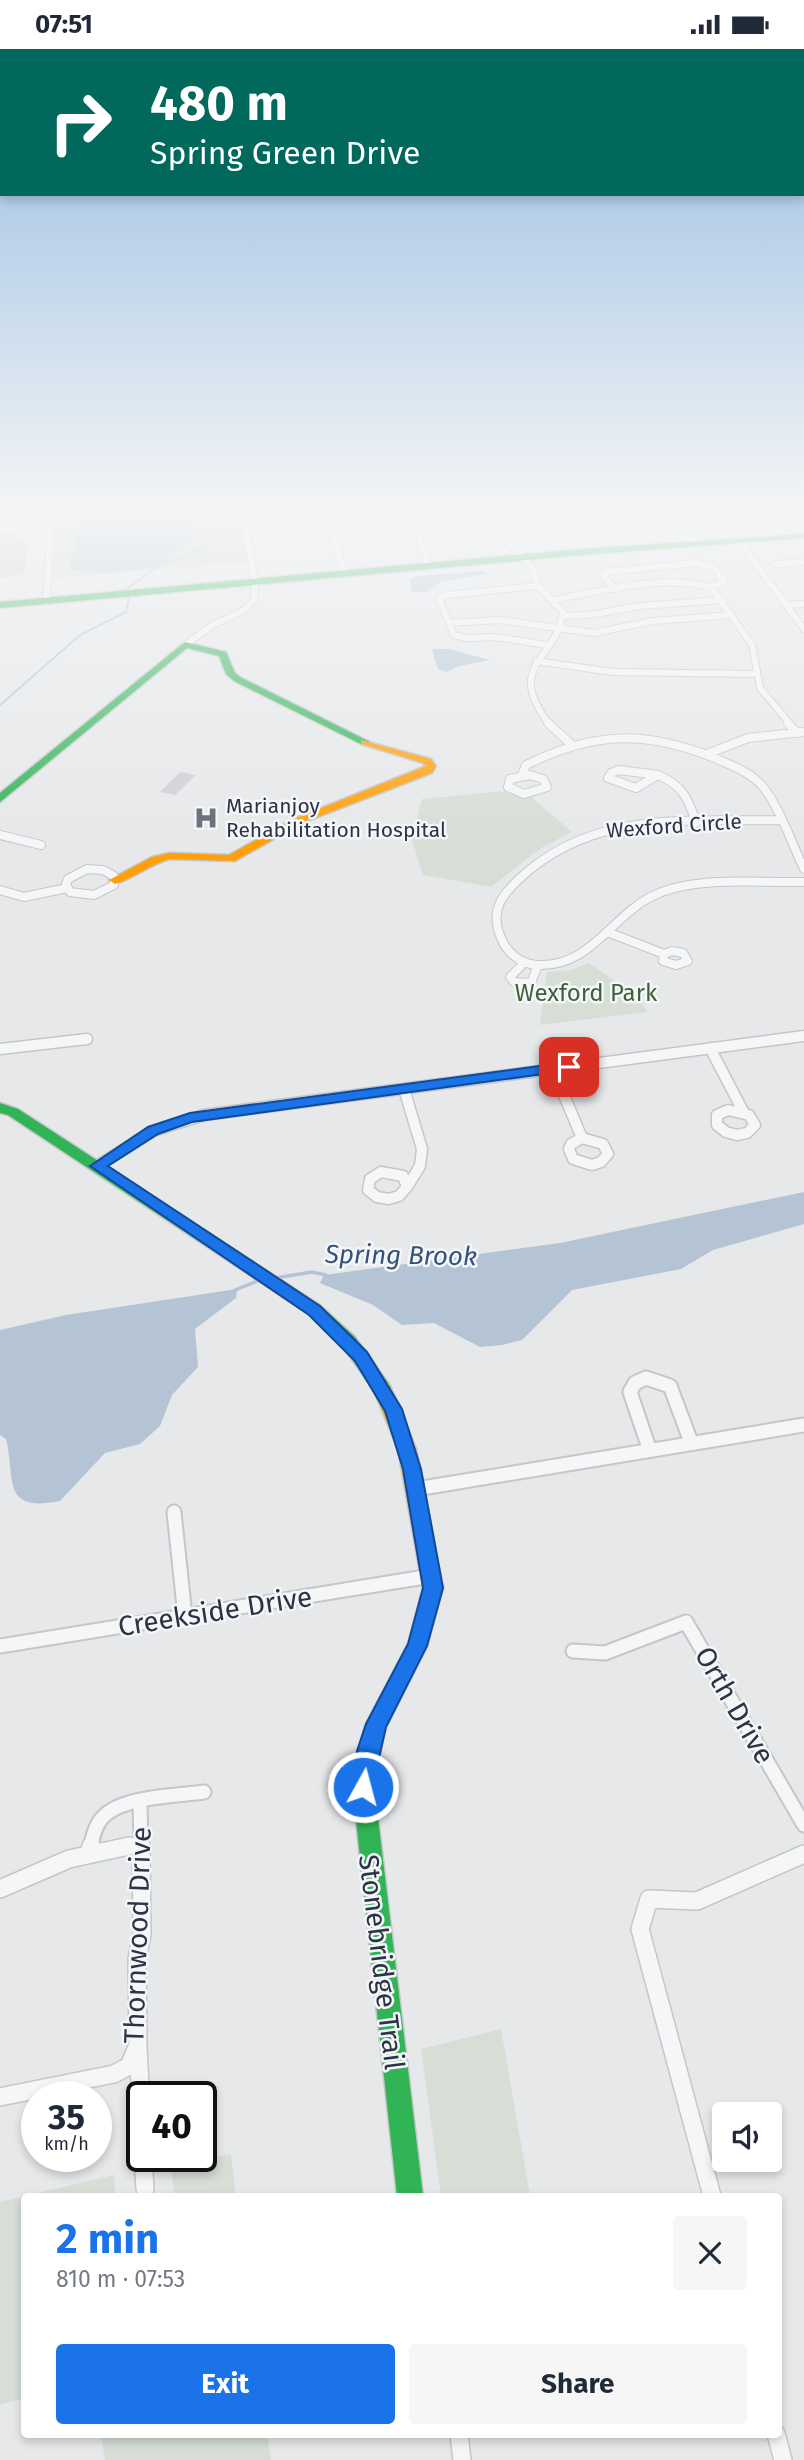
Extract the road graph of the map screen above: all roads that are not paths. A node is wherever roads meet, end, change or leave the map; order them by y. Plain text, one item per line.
1 (228, 618) edge
2 (447, 618) edge
3 (563, 618) edge
4 (699, 618) edge
5 (734, 618) edge
6 (449, 623) junction
7 (557, 629) junction
8 (185, 645) junction
9 (547, 645) junction
10 (537, 661) junction
11 (756, 674) junction
12 (801, 732) edge
13 (571, 744) junction
14 (707, 754) junction
15 (522, 775) junction
16 (658, 775) junction
17 (0, 799) edge
18 (780, 820) junction
19 (696, 823) junction
20 (0, 835) edge
21 (41, 845) dead end
22 (804, 869) edge
23 (115, 880) junction
24 (804, 882) edge
25 (67, 888) junction
26 (0, 890) edge
27 (610, 933) junction
28 (664, 954) dead end
29 (525, 962) junction
30 (538, 965) junction
31 (804, 1036) edge
32 (87, 1038) dead end
33 (710, 1048) junction
34 (0, 1049) edge
35 (553, 1069) junction
36 (404, 1089) junction
37 (0, 1108) edge
38 (743, 1111) dead end
39 (582, 1139) dead end
40 (97, 1166) junction
41 (407, 1187) dead end
42 (804, 1425) edge
43 (691, 1442) junction
44 (649, 1448) junction
45 (416, 1489) junction
46 (174, 1512) dead end
47 (431, 1576) junction
48 (185, 1616) junction
49 (0, 1646) edge
50 (573, 1651) dead end
51 (204, 1791) dead end
52 (140, 1803) junction
53 (804, 1825) edge
54 (140, 1845) junction
55 (89, 1853) junction
56 (804, 1854) edge
57 (0, 1889) edge
58 (138, 2045) junction
59 (121, 2070) junction
60 (133, 2081) edge
61 (140, 2081) edge
62 (0, 2097) edge
63 (144, 2172) edge
64 (145, 2189) dead end
65 (410, 2193) edge
66 (711, 2193) edge
67 (459, 2438) edge
68 (777, 2438) edge
69 (462, 2460) edge
70 (782, 2460) edge

1 - 8 street
2 - 6 street
3 - 7 street
4 - 7 street
5 - 11 street
6 - 7 street
6 - 9 street
7 - 9 street
8 - 17 street
8 - 23 street
9 - 10 street
10 - 11 street
10 - 13 street
11 - 12 street
12 - 14 street
13 - 14 street
13 - 15 street
14 - 18 street
15 - 15 street
16 - 16 street
16 - 19 street
18 - 19 street, Wexford Circle
18 - 22 street
19 - 29 street, Wexford Circle
20 - 21 street
23 - 25 street
23 - 25 street
24 - 27 street
25 - 26 street
27 - 28 street
27 - 30 street
29 - 30 street
29 - 30 street
31 - 33 street
32 - 34 street
33 - 35 street
33 - 38 street
35 - 36 street
35 - 39 street
36 - 40 street
36 - 41 street
37 - 40 street, Stonebridge Trail
40 - 45 street, Stonebridge Trail
42 - 43 street
43 - 44 street
43 - 44 street
44 - 45 street
45 - 47 street, Stonebridge Trail
46 - 48 street
47 - 48 street, Creekside Drive
47 - 65 street, Stonebridge Trail
48 - 49 street, Creekside Drive
50 - 53 street, Orth Drive
51 - 52 street
52 - 54 street, Thornwood Drive
52 - 55 street
54 - 55 street
54 - 58 street, Thornwood Drive
55 - 57 street
56 - 66 street
58 - 59 street, Thornwood Drive
58 - 61 street
59 - 60 street
59 - 62 street
63 - 64 street
67 - 69 street
68 - 70 street

